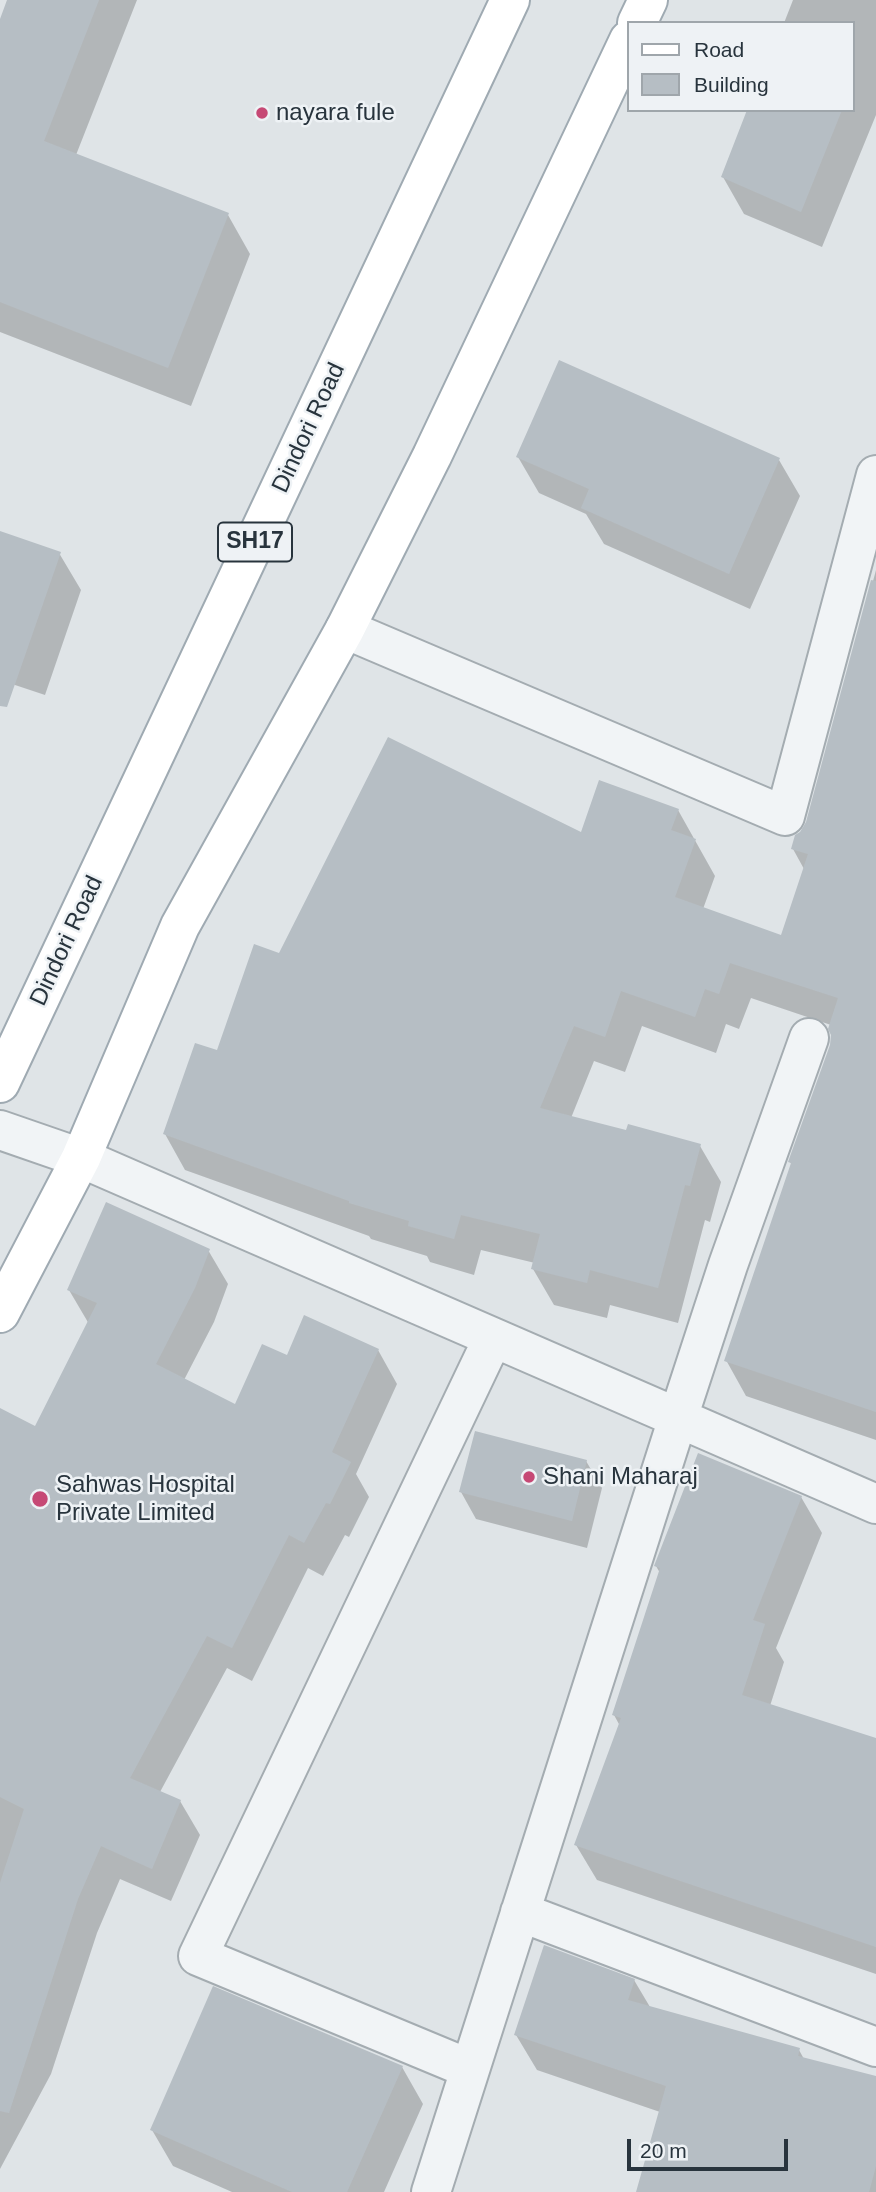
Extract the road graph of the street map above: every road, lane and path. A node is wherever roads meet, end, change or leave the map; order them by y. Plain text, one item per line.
1 (510, 0) edge
2 (648, 0) edge
3 (638, 21) edge
4 (628, 42) edge
5 (876, 475) edge
6 (345, 629) junction
7 (809, 1038) dead end
8 (0, 1083) edge
9 (0, 1130) edge
10 (81, 1158) junction
11 (0, 1313) edge
12 (493, 1338) junction
13 (678, 1418) junction
14 (876, 1504) edge
15 (520, 1912) junction
16 (876, 2047) edge
17 (470, 2068) junction
18 (430, 2192) edge

1 - 8 main road, Dindori Road / SH17
2 - 3 main road
4 - 6 main road
5 - 6 street
6 - 10 main road
7 - 13 street
9 - 10 street
10 - 11 main road
10 - 12 street
12 - 13 street
12 - 17 street
13 - 14 street
13 - 15 street
15 - 16 street
15 - 17 street
17 - 18 street

